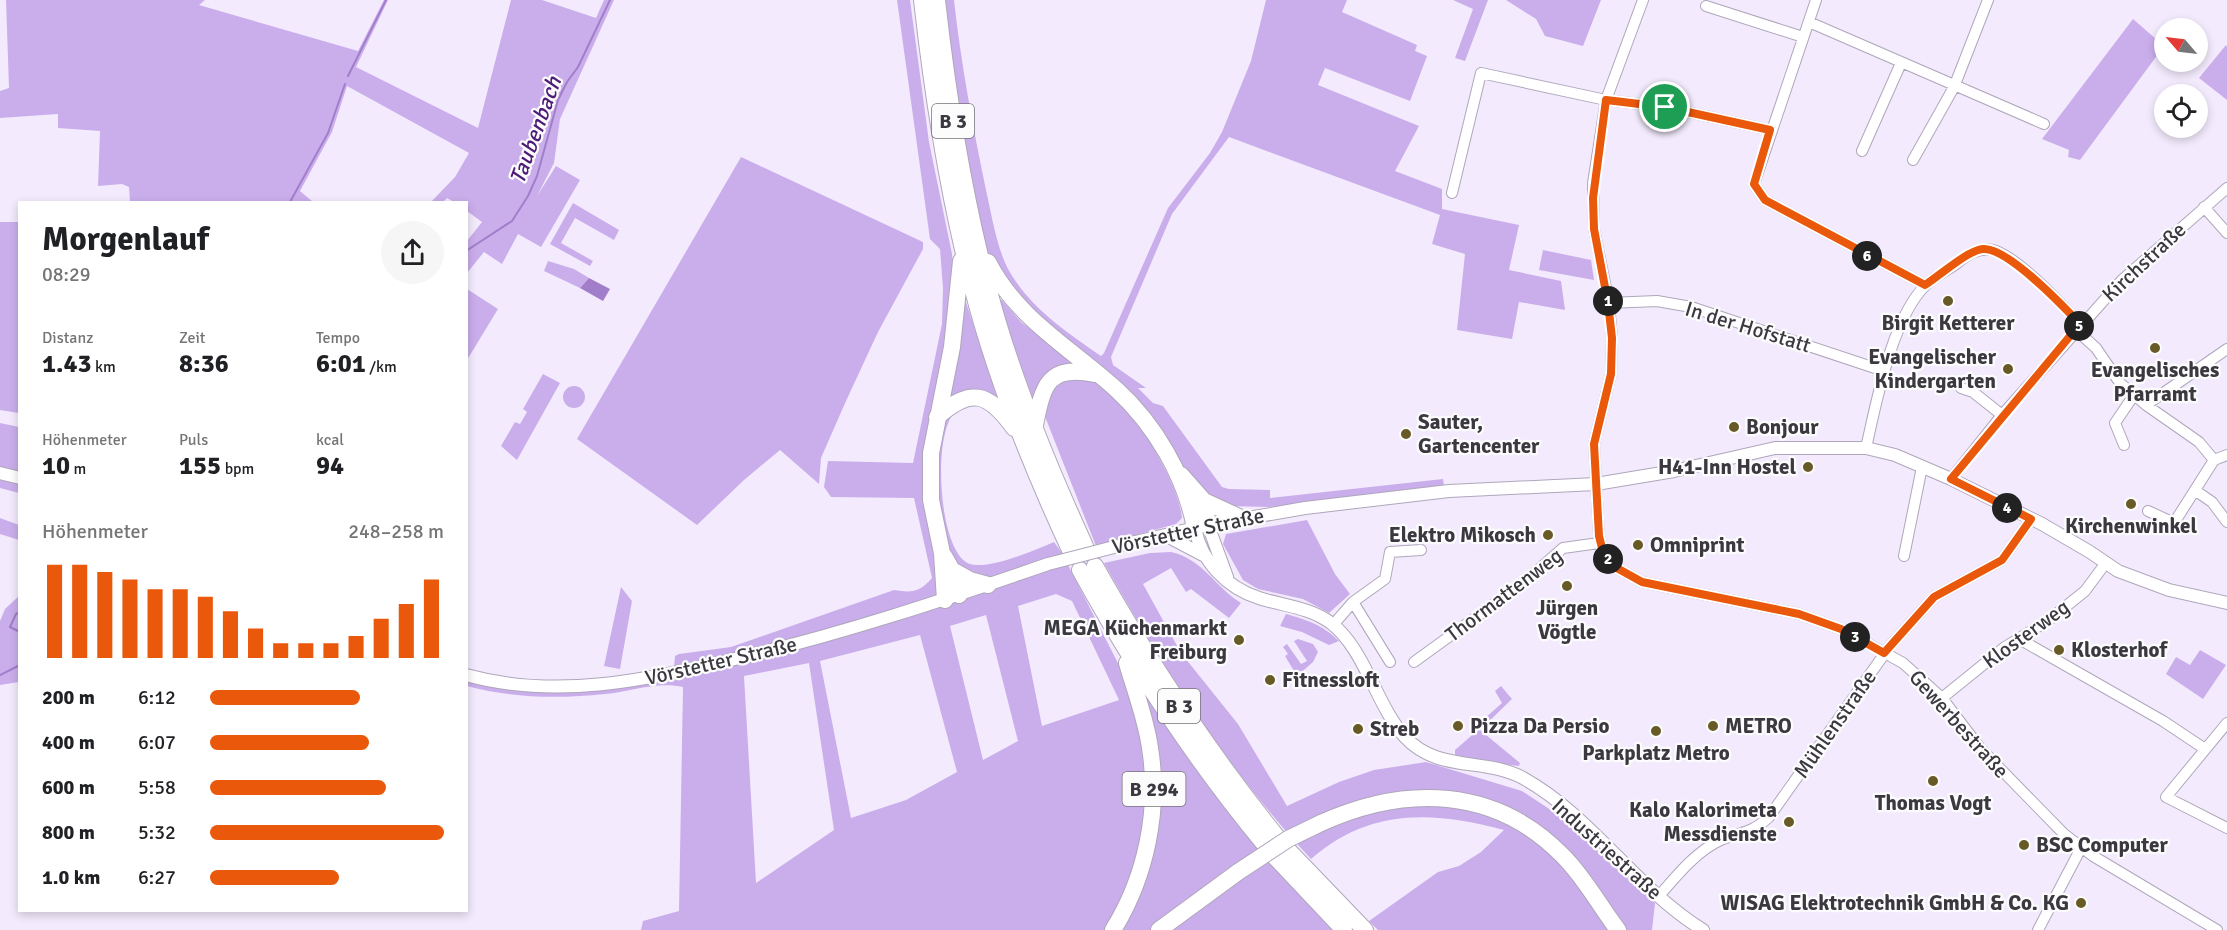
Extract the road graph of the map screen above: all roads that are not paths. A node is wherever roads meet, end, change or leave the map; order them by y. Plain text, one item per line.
1 (921, 0) edge
2 (937, 0) edge
3 (1643, 0) edge
4 (1816, 0) edge
5 (1988, 0) edge
6 (1706, 6) dead end
7 (1809, 22) junction
8 (1803, 37) junction
9 (1902, 63) junction
10 (1954, 87) junction
11 (1606, 100) junction
12 (2044, 124) dead end
13 (1770, 130) junction
14 (1862, 151) dead end
15 (1913, 160) dead end
16 (2227, 188) edge
17 (1452, 193) dead end
18 (2204, 207) junction
19 (2227, 233) edge
20 (970, 245) junction
21 (1925, 285) junction
22 (1608, 303) junction
23 (2078, 327) junction
24 (2227, 349) edge
25 (1884, 371) junction
26 (1098, 374) junction
27 (1961, 388) dead end
28 (2134, 395) junction
29 (2146, 405) junction
30 (2002, 415) junction
31 (938, 417) junction
32 (1035, 426) junction
33 (1023, 441) junction
34 (2124, 445) dead end
35 (1866, 448) junction
36 (2227, 455) edge
37 (2214, 460) junction
38 (1922, 467) junction
39 (1176, 471) junction
40 (0, 473) edge
41 (18, 478) edge
42 (1951, 479) junction
43 (1596, 484) junction
44 (2196, 490) junction
45 (1204, 501) junction
46 (2148, 511) dead end
47 (1241, 518) junction
48 (2031, 519) junction
49 (2227, 522) edge
50 (1202, 526) junction
51 (1165, 535) junction
52 (1599, 543) junction
53 (1421, 550) dead end
54 (942, 553) junction
55 (1204, 555) junction
56 (1904, 556) dead end
57 (2105, 564) junction
58 (952, 570) junction
59 (1229, 581) junction
60 (988, 585) junction
61 (952, 598) junction
62 (1353, 602) junction
63 (2227, 603) edge
64 (1333, 625) junction
65 (2021, 640) junction
66 (1122, 645) junction
67 (1884, 653) junction
68 (1390, 662) dead end
69 (1414, 662) dead end
70 (468, 676) edge
71 (1942, 698) junction
72 (2225, 729) edge
73 (2205, 749) junction
74 (2227, 828) edge
75 (1276, 847) junction
76 (2081, 848) junction
77 (1659, 896) junction
78 (1602, 909) junction
79 (1113, 930) edge
80 (1159, 930) edge
81 (1344, 930) edge
82 (1365, 930) edge
83 (1604, 930) edge
84 (1618, 930) edge
85 (1703, 930) edge
86 (2038, 930) edge
87 (2217, 930) edge

1 - 20 highway, B 3
2 - 20 highway, B 3
3 - 11 street
4 - 7 street
5 - 10 street
6 - 8 street
7 - 8 street
7 - 9 street
8 - 13 street
9 - 10 street
9 - 14 street
10 - 12 street
10 - 15 street
11 - 13 street
11 - 17 street
11 - 22 street
13 - 21 street
16 - 18 street, Kirchstraße
18 - 19 street
18 - 23 street, Kirchstraße
20 - 26 highway
20 - 31 highway
20 - 32 highway, B 3
20 - 33 highway, B 3
21 - 23 street
21 - 25 street
22 - 25 street, In der Hofstatt
22 - 43 street
23 - 28 street
23 - 30 street, Kirchstraße
24 - 29 street
25 - 35 street
26 - 32 highway
26 - 39 highway
27 - 30 street
28 - 29 street
28 - 34 street
29 - 37 street
30 - 42 street, Kirchstraße
31 - 33 highway
31 - 54 highway
32 - 33 highway, B 3
35 - 38 street, Vörstetter Straße
35 - 43 street, Vörstetter Straße
36 - 37 street
37 - 44 street
38 - 42 street, Vörstetter Straße
38 - 56 street
39 - 45 highway
39 - 50 highway
40 - 41 street
42 - 48 street, Vörstetter Straße
43 - 47 street, Vörstetter Straße
43 - 52 street
44 - 46 street
44 - 49 street
45 - 47 highway
45 - 50 highway
47 - 50 street, Vörstetter Straße
48 - 57 street, Vörstetter Straße
48 - 67 street, Mühlenstraße
50 - 51 street, Vörstetter Straße
50 - 55 street, Industriestraße
50 - 59 street
51 - 55 street
51 - 60 street, Vörstetter Straße, bridge
52 - 67 street, Gewerbestraße
52 - 69 street, Thormattenweg
53 - 62 street
54 - 58 highway
54 - 61 highway
55 - 59 street, Industriestraße
57 - 63 street, Vörstetter Straße
57 - 65 street, Klosterweg
58 - 60 highway
58 - 61 highway
59 - 64 street, Industriestraße
60 - 61 street, Vörstetter Straße
61 - 70 street, Vörstetter Straße
62 - 64 street
62 - 68 street
64 - 77 street, Industriestraße
65 - 71 street, Klosterweg
65 - 73 street
66 - 75 highway, B 3
66 - 75 highway, B 3
66 - 79 highway, B 294
67 - 71 street, Gewerbestraße
67 - 77 street, Mühlenstraße
71 - 76 street, Gewerbestraße
72 - 73 street
73 - 74 street
75 - 81 highway, B 3
75 - 82 highway, B 3
76 - 86 street
76 - 87 street, Gewerbestraße
77 - 85 street, Industriestraße
78 - 80 highway, bridge
78 - 83 highway
78 - 84 highway

